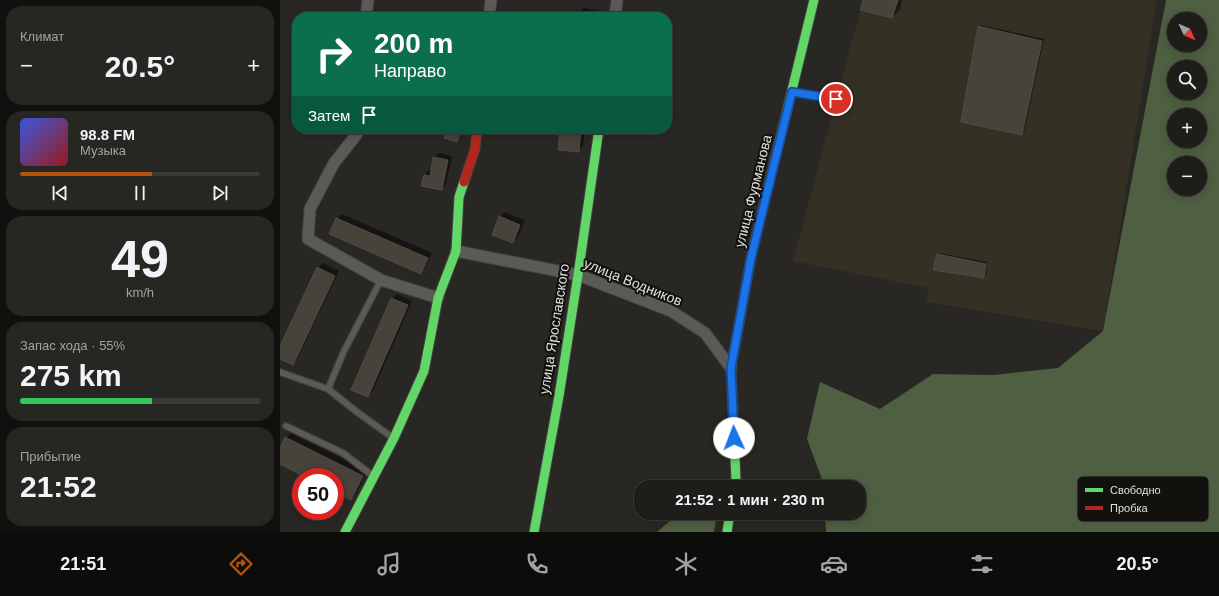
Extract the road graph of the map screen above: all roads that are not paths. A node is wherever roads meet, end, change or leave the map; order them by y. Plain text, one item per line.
1 (368, 0) edge
2 (491, 0) edge
3 (617, 0) edge
4 (814, 0) edge
5 (367, 12) edge
6 (490, 12) edge
7 (616, 12) edge
8 (792, 92) junction
9 (843, 102) dead end
10 (357, 134) edge
11 (476, 134) edge
12 (598, 134) edge
13 (456, 251) junction
14 (578, 275) junction
15 (380, 280) junction
16 (438, 298) junction
17 (731, 368) junction
18 (280, 372) edge
19 (328, 389) junction
20 (286, 426) dead end
21 (394, 438) junction
22 (373, 476) junction
23 (736, 480) edge
24 (729, 520) edge
25 (345, 532) edge
26 (534, 532) edge
27 (727, 532) edge

1 - 5 street
2 - 6 street
3 - 7 street
4 - 8 street, улица Фурманова
8 - 9 lane
8 - 17 street, улица Фурманова
10 - 15 street
11 - 13 street
12 - 14 street, улица Ярославского
13 - 14 street, улица Водников
13 - 16 street
14 - 17 street, улица Водников
14 - 26 street, улица Ярославского
15 - 16 street
15 - 19 lane
16 - 21 street
17 - 23 street, улица Фурманова
18 - 19 lane
19 - 21 lane
20 - 22 lane
21 - 22 street
22 - 25 street
24 - 27 street

